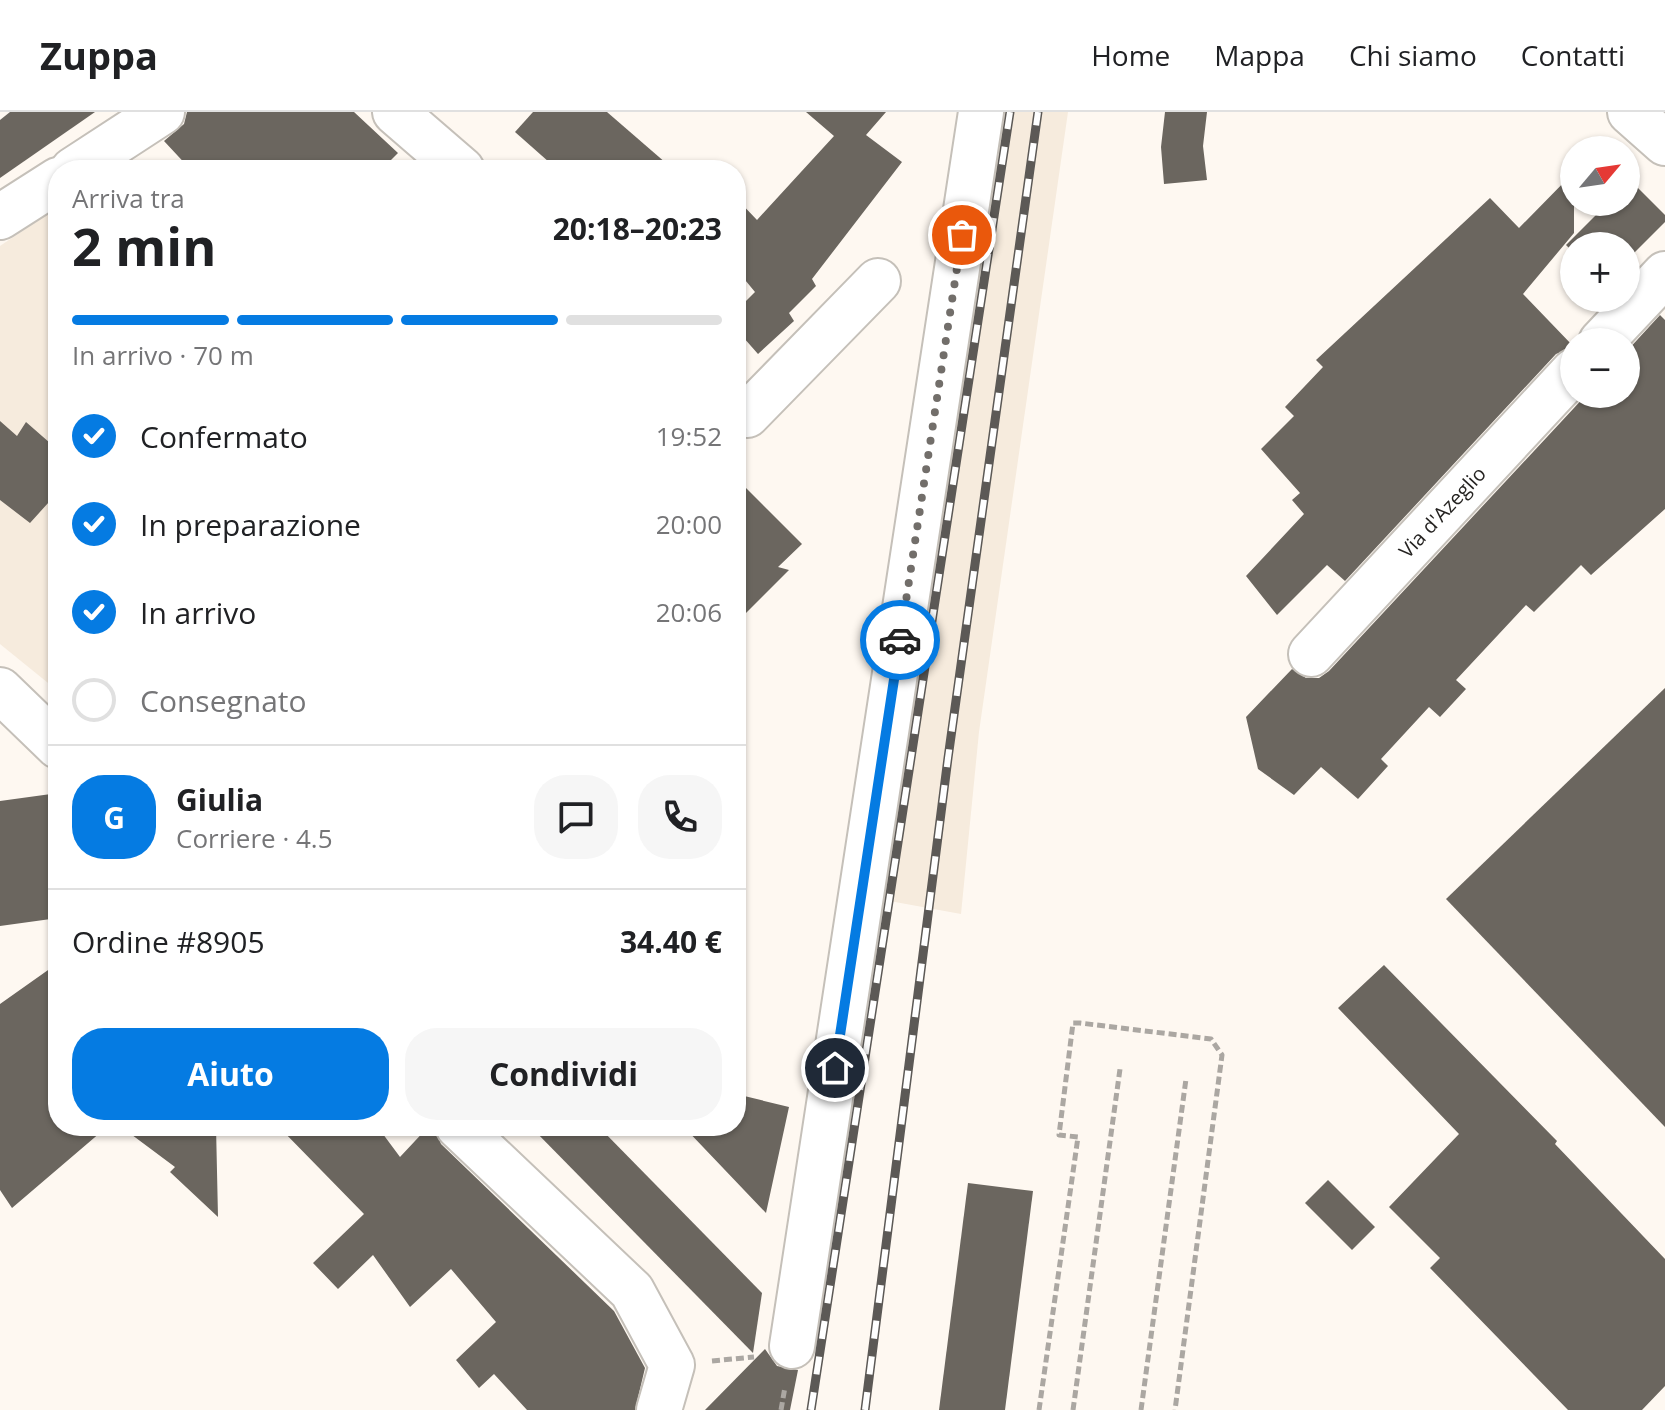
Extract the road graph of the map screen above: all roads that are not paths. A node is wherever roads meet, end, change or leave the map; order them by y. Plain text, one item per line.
1 (162, 112) edge
2 (395, 112) edge
3 (981, 112) edge
4 (1630, 112) edge
5 (1665, 143) edge
6 (88, 160) edge
7 (450, 160) edge
8 (48, 186) edge
9 (0, 217) edge
10 (1665, 274) edge
11 (878, 281) dead end
12 (1614, 328) edge
13 (1560, 386) edge
14 (746, 414) edge
15 (1311, 654) dead end
16 (0, 690) edge
17 (48, 736) edge
18 (469, 1136) edge
19 (792, 1346) dead end
20 (659, 1410) edge

1 - 6 street
2 - 7 street
3 - 19 street
4 - 5 street
8 - 9 street
10 - 12 street
11 - 14 street
13 - 15 street, Via d'Azeglio
16 - 17 street
18 - 20 street

